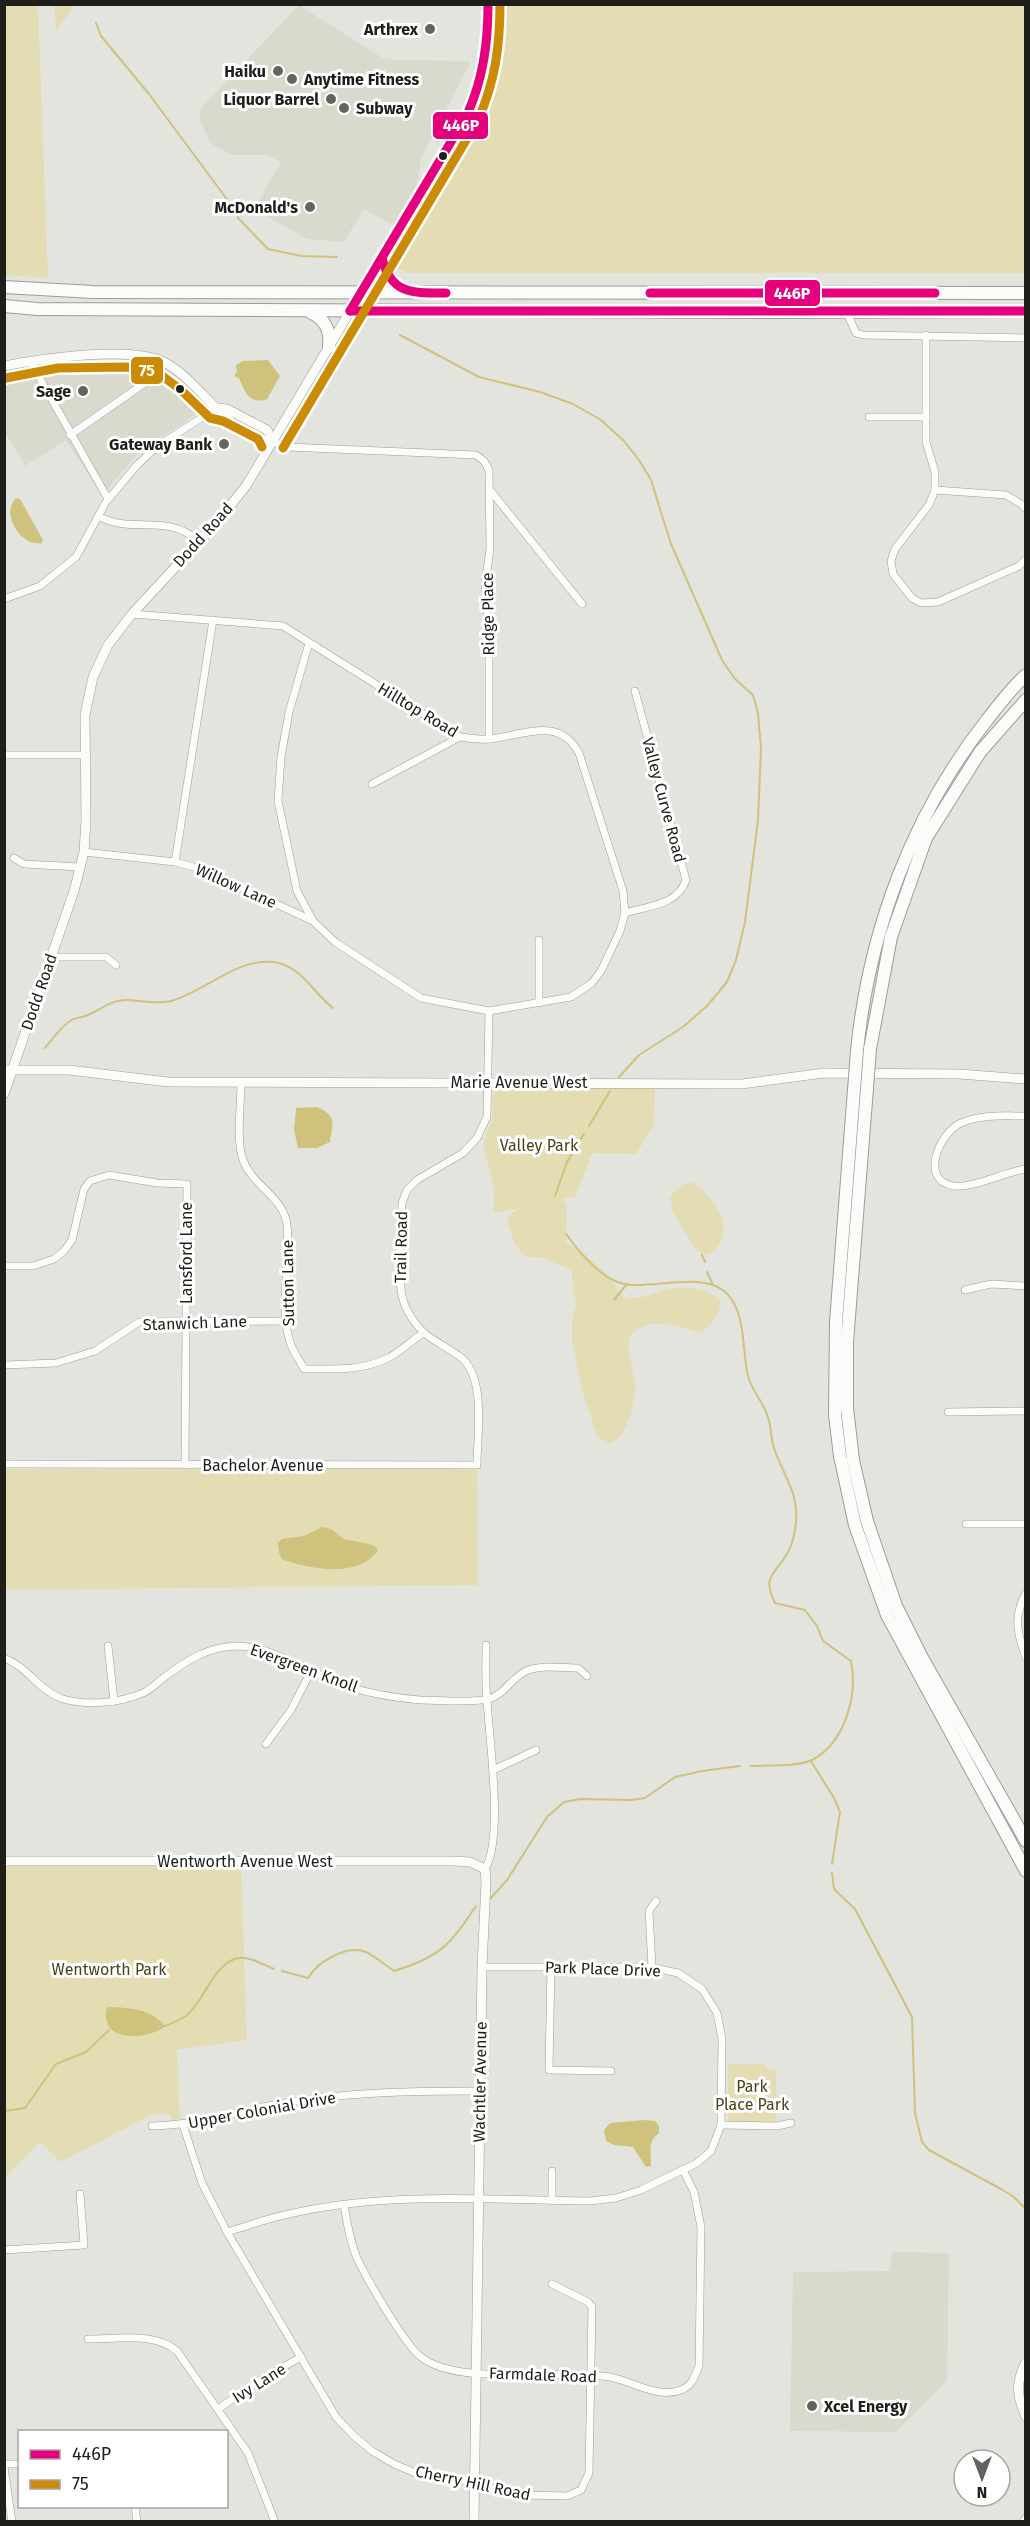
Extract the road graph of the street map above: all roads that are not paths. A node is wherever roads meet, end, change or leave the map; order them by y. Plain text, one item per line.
1 (489, 4) edge
2 (382, 258) junction
3 (4, 287) edge
4 (1026, 292) edge
5 (361, 293) junction
6 (411, 293) junction
7 (974, 294) junction
8 (1026, 305) edge
9 (4, 306) edge
10 (309, 311) junction
11 (350, 311) junction
12 (1026, 311) edge
13 (847, 312) junction
14 (895, 313) junction
15 (926, 335) junction
16 (1026, 338) edge
17 (329, 347) junction
18 (30, 361) junction
19 (165, 363) junction
20 (4, 366) edge
21 (217, 408) junction
22 (869, 417) dead end
23 (926, 417) junction
24 (70, 435) junction
25 (273, 442) junction
26 (490, 490) junction
27 (935, 490) junction
28 (108, 499) junction
29 (1026, 509) edge
30 (98, 516) junction
31 (199, 541) junction
32 (1026, 560) edge
33 (4, 599) edge
34 (582, 604) dead end
35 (132, 614) junction
36 (213, 620) junction
37 (309, 643) junction
38 (1025, 676) edge
39 (635, 691) dead end
40 (1026, 700) edge
41 (460, 737) junction
42 (489, 739) junction
43 (84, 754) junction
44 (4, 755) edge
45 (372, 784) dead end
46 (84, 852) junction
47 (14, 858) dead end
48 (175, 862) junction
49 (80, 867) junction
50 (625, 913) junction
51 (313, 921) junction
52 (539, 940) dead end
53 (51, 957) junction
54 (116, 965) dead end
55 (539, 1003) junction
56 (489, 1011) junction
57 (9, 1070) edge
58 (1026, 1079) edge
59 (241, 1082) junction
60 (489, 1082) junction
61 (4, 1094) edge
62 (1026, 1116) edge
63 (1026, 1169) edge
64 (4, 1266) edge
65 (1026, 1286) edge
66 (965, 1290) dead end
67 (186, 1320) junction
68 (287, 1321) junction
69 (422, 1334) junction
70 (4, 1365) edge
71 (1026, 1410) edge
72 (948, 1412) dead end
73 (477, 1420) joint
74 (4, 1464) edge
75 (185, 1465) junction
76 (966, 1524) dead end
77 (1026, 1524) edge
78 (1026, 1593) edge
79 (486, 1645) dead end
80 (108, 1646) dead end
81 (1025, 1656) edge
82 (4, 1658) edge
83 (311, 1671) junction
84 (587, 1676) dead end
85 (487, 1700) junction
86 (114, 1701) junction
87 (266, 1744) dead end
88 (536, 1750) dead end
89 (493, 1770) junction
90 (1026, 1841) edge
91 (4, 1861) edge
92 (485, 1869) junction
93 (1026, 1871) edge
94 (656, 1900) dead end
95 (551, 1966) junction
96 (482, 1967) junction
97 (651, 1967) junction
98 (611, 2071) dead end
99 (480, 2091) junction
100 (791, 2123) dead end
101 (183, 2125) junction
102 (721, 2125) junction
103 (152, 2126) dead end
104 (683, 2170) junction
105 (552, 2171) dead end
106 (80, 2194) dead end
107 (478, 2199) junction
108 (552, 2200) junction
109 (344, 2205) junction
110 (227, 2232) junction
111 (4, 2250) edge
112 (552, 2284) dead end
113 (88, 2339) dead end
114 (301, 2357) junction
115 (1026, 2362) edge
116 (476, 2373) junction
117 (591, 2375) junction
118 (218, 2409) junction
119 (1026, 2417) edge
120 (4, 2466) edge
121 (474, 2481) junction
122 (12, 2522) edge
123 (275, 2522) edge
124 (474, 2522) edge

1 - 2 street, Dodd Road
2 - 5 street, Dodd Road
2 - 6 highway
3 - 5 highway
4 - 7 highway
5 - 6 highway
5 - 11 street, Dodd Road
6 - 7 highway
7 - 13 highway
8 - 14 highway
9 - 10 highway
10 - 11 highway
10 - 17 highway
11 - 13 highway
11 - 17 street, Dodd Road
12 - 14 highway
13 - 14 highway
13 - 15 street
15 - 16 street
15 - 23 street
17 - 25 street, Dodd Road
18 - 19 street
18 - 20 street
18 - 24 street
19 - 21 street
19 - 24 street
21 - 25 street
21 - 28 street
22 - 23 street
23 - 27 street
24 - 28 street
25 - 26 street, Ridge Place
25 - 31 street, Dodd Road
26 - 34 street, Ridge Place
26 - 42 street, Ridge Place
27 - 29 street
27 - 32 street
28 - 30 street
30 - 31 street
30 - 33 street
31 - 35 street, Dodd Road
35 - 36 street, Hilltop Road
35 - 43 street, Dodd Road
36 - 37 street, Hilltop Road
36 - 48 street
37 - 41 street, Hilltop Road
37 - 51 street
38 - 93 highway, bridge
39 - 50 street, Valley Curve Road
40 - 90 highway, bridge
41 - 42 street, Hilltop Road
41 - 45 street
42 - 50 street, Hilltop Road
43 - 44 street
43 - 46 street, Dodd Road
46 - 48 street, Willow Lane
46 - 49 street, Dodd Road
47 - 49 street
48 - 51 street, Willow Lane
49 - 53 street, Dodd Road
50 - 55 street
51 - 56 street
52 - 55 street
53 - 54 street
53 - 57 street, Dodd Road
55 - 56 street
56 - 60 street
57 - 59 street, Marie Avenue West
57 - 61 street, Dodd Road
58 - 60 street, Marie Avenue West
59 - 60 street, Marie Avenue West
59 - 68 street, Sutton Lane
60 - 69 street, Trail Road
62 - 63 street
64 - 67 street, Lansford Lane
65 - 66 street
67 - 68 street, Stanwich Lane
67 - 70 street, Stanwich Lane
67 - 75 street, Lansford Lane
68 - 69 street, Sutton Lane
69 - 73 street, Trail Road
71 - 72 street
73 - 75 street, Bachelor Avenue
74 - 75 street, Bachelor Avenue
76 - 77 street
78 - 81 street
79 - 85 street, Wachtler Avenue
80 - 86 street
82 - 86 street, Evergreen Knoll
83 - 85 street, Evergreen Knoll
83 - 86 street, Evergreen Knoll
83 - 87 street
84 - 85 street
85 - 89 street, Wachtler Avenue
88 - 89 street
89 - 92 street, Wachtler Avenue
91 - 92 street, Wentworth Avenue West
92 - 96 street, Wachtler Avenue
94 - 97 street
95 - 96 street, Park Place Drive
95 - 97 street, Park Place Drive
95 - 98 street
96 - 99 street, Wachtler Avenue
97 - 102 street, Park Place Drive
99 - 101 street, Upper Colonial Drive
99 - 107 street, Wachtler Avenue
100 - 102 street
101 - 103 street, Upper Colonial Drive
101 - 110 street, Cherry Hill Road
102 - 104 street, Park Place Drive
104 - 108 street, Park Place Drive
104 - 117 street, Farmdale Road
105 - 108 street
106 - 111 street
107 - 108 street, Park Place Drive
107 - 109 street, Park Place Drive
107 - 116 street, Wachtler Avenue
109 - 110 street, Park Place Drive
109 - 116 street, Farmdale Road
110 - 114 street, Cherry Hill Road
112 - 117 street, Cherry Hill Road
113 - 118 street
114 - 118 street, Ivy Lane
114 - 121 street, Cherry Hill Road
115 - 119 street
116 - 117 street, Farmdale Road
116 - 121 street, Wachtler Avenue
117 - 121 street, Cherry Hill Road
118 - 123 street
120 - 122 street
121 - 124 street, Wachtler Avenue

